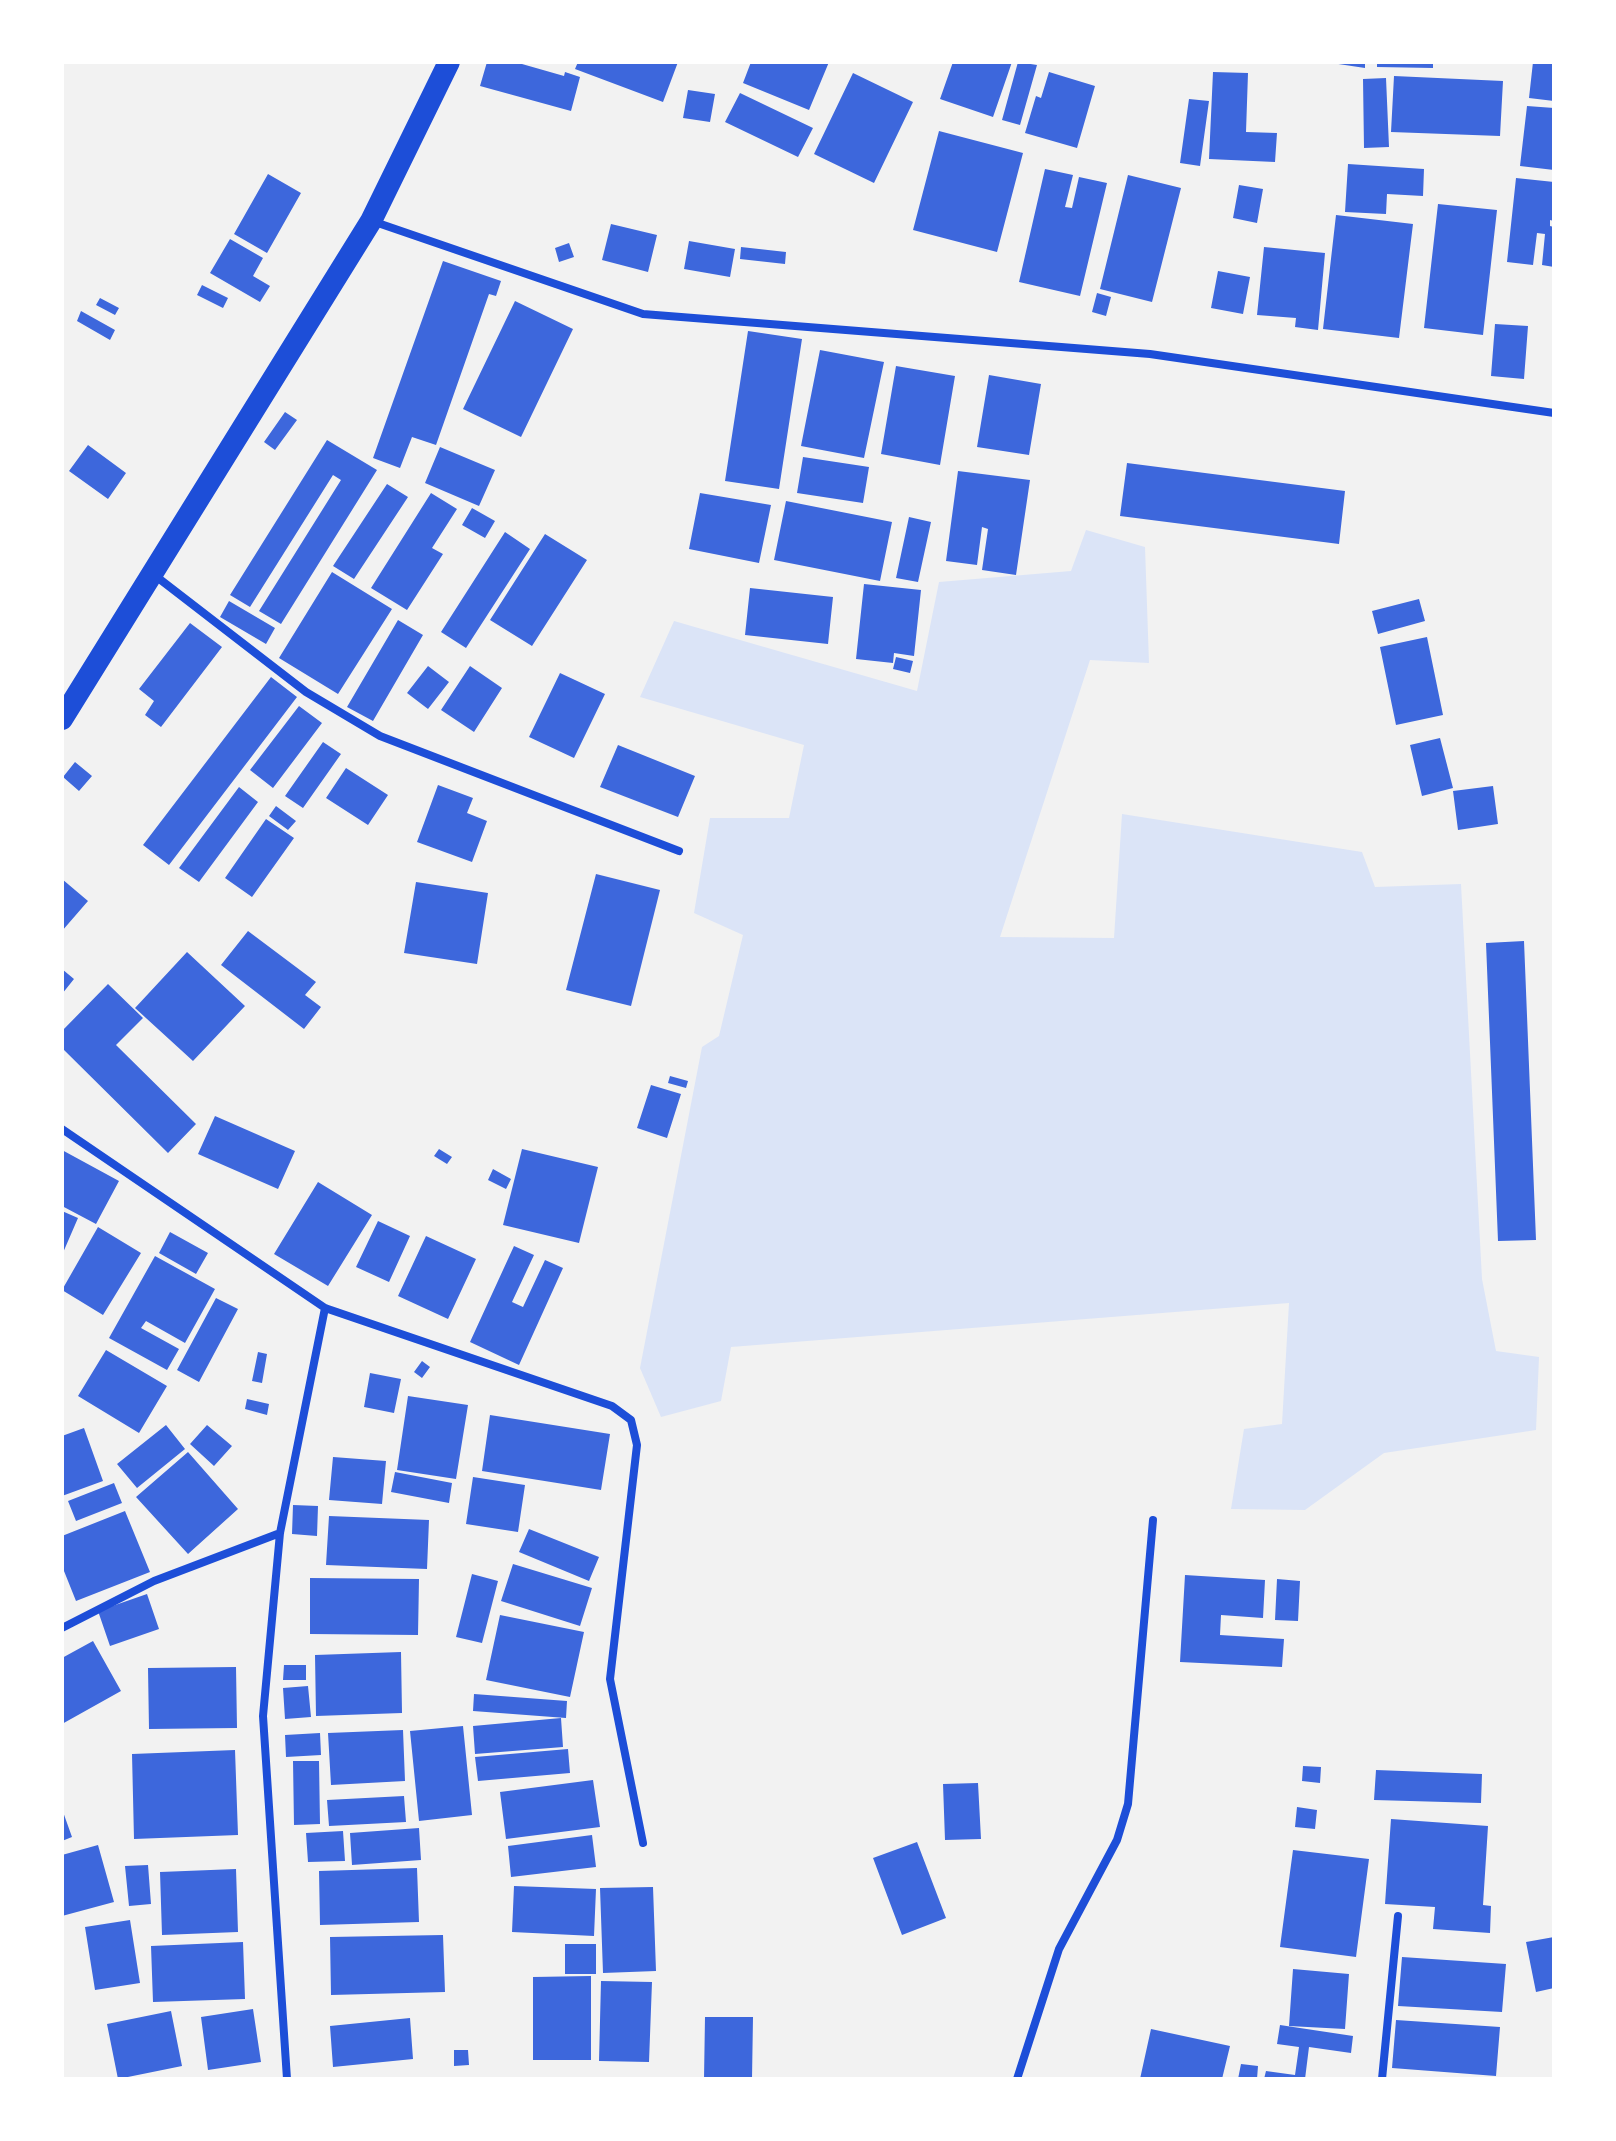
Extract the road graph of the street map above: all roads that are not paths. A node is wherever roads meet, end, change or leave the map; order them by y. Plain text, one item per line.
1 (449, 62) edge
2 (371, 221) junction
3 (1554, 413) edge
4 (153, 573) junction
5 (62, 719) edge
6 (679, 851) dead end
7 (62, 1129) edge
8 (325, 1308) junction
9 (1153, 1520) dead end
10 (280, 1533) junction
11 (62, 1628) edge
12 (643, 1843) dead end
13 (1398, 1916) dead end
14 (287, 2079) edge
15 (1017, 2079) edge
16 (1382, 2079) edge

1 - 2 highway
2 - 3 street
2 - 4 highway
4 - 5 highway
4 - 6 street
7 - 8 street
8 - 10 street
8 - 12 street
9 - 15 street
10 - 11 street
10 - 14 street
13 - 16 street

